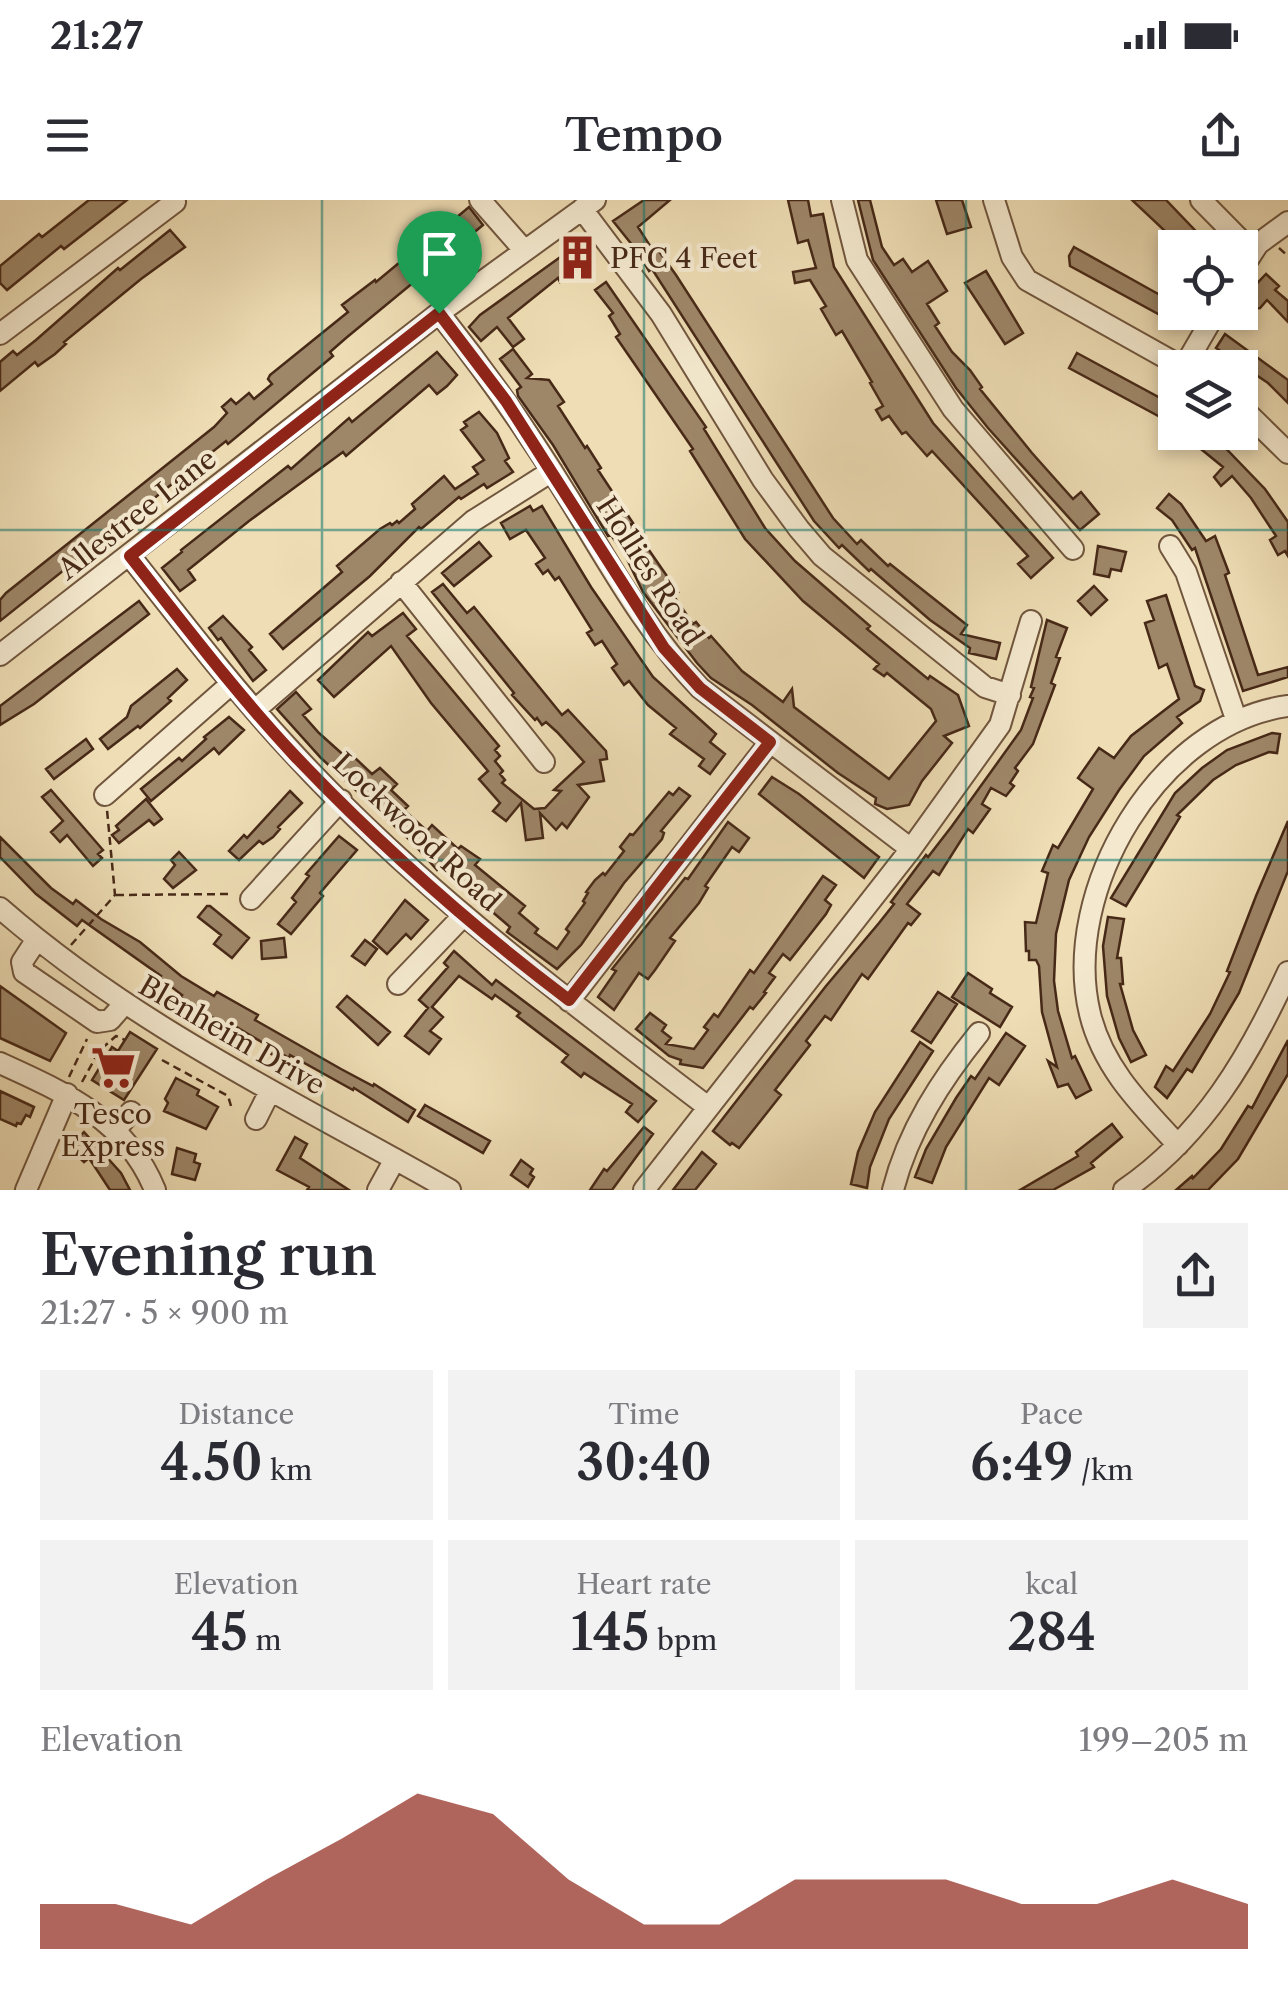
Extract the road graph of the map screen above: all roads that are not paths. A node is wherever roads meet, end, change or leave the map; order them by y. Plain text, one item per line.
1 (480, 200) edge
2 (842, 200) edge
3 (994, 200) edge
4 (1201, 200) edge
5 (175, 202) edge
6 (588, 204) edge
7 (1288, 222) edge
8 (1230, 230) edge
9 (1258, 246) edge
10 (524, 250) junction
11 (439, 313) junction
12 (0, 334) edge
13 (1158, 352) edge
14 (1258, 424) edge
15 (1288, 453) edge
16 (552, 471) junction
17 (1073, 549) dead end
18 (130, 556) junction
19 (1170, 559) dead end
20 (401, 582) junction
21 (1031, 622) dead end
22 (0, 655) edge
23 (232, 684) junction
24 (1010, 695) junction
25 (1288, 706) edge
26 (255, 710) junction
27 (1236, 719) junction
28 (770, 742) junction
29 (544, 762) dead end
30 (105, 794) road end
31 (341, 800) junction
32 (911, 848) junction
33 (251, 899) road end
34 (0, 908) edge
35 (464, 916) junction
36 (37, 939) junction
37 (1288, 972) edge
38 (398, 984) dead end
39 (569, 1000) junction
40 (124, 1004) junction
41 (979, 1033) dead end
42 (0, 1063) edge
43 (270, 1091) junction
44 (67, 1094) junction
45 (708, 1107) junction
46 (130, 1112) dead end
47 (256, 1119) dead end
48 (114, 1130) junction
49 (1178, 1145) junction
50 (394, 1159) junction
51 (26, 1190) edge
52 (155, 1190) edge
53 (378, 1190) edge
54 (450, 1190) edge
55 (644, 1190) edge
56 (893, 1190) edge
57 (1124, 1190) edge

1 - 10 street
2 - 17 street
3 - 13 street
4 - 8 street
5 - 12 street
6 - 10 street, Allestree Lane
6 - 24 street
7 - 9 street
10 - 11 street, Allestree Lane
11 - 16 street, Hollies Road
11 - 18 street, Allestree Lane
14 - 15 street
16 - 20 street
16 - 28 street, Hollies Road
18 - 22 street, Allestree Lane
18 - 23 street, Lockwood Road
19 - 27 street
20 - 26 street
20 - 29 street
21 - 24 street
23 - 26 street, Lockwood Road
23 - 30 street
24 - 32 street
25 - 27 street
26 - 31 street, Lockwood Road
27 - 49 street
28 - 32 street, Hollies Road
28 - 39 street
31 - 33 street
31 - 35 street, Lockwood Road
32 - 45 street
34 - 36 street, Blenheim Drive
35 - 38 street
35 - 39 street, Lockwood Road
36 - 40 street, Blenheim Drive
36 - 40 street
37 - 49 street
39 - 45 street, Lockwood Road
40 - 43 street, Blenheim Drive
41 - 56 street
42 - 44 street
43 - 47 street
43 - 50 street, Blenheim Drive
44 - 48 street
44 - 51 street
45 - 55 street
46 - 48 street
48 - 52 street
49 - 57 street
50 - 53 street
50 - 54 street, Blenheim Drive

